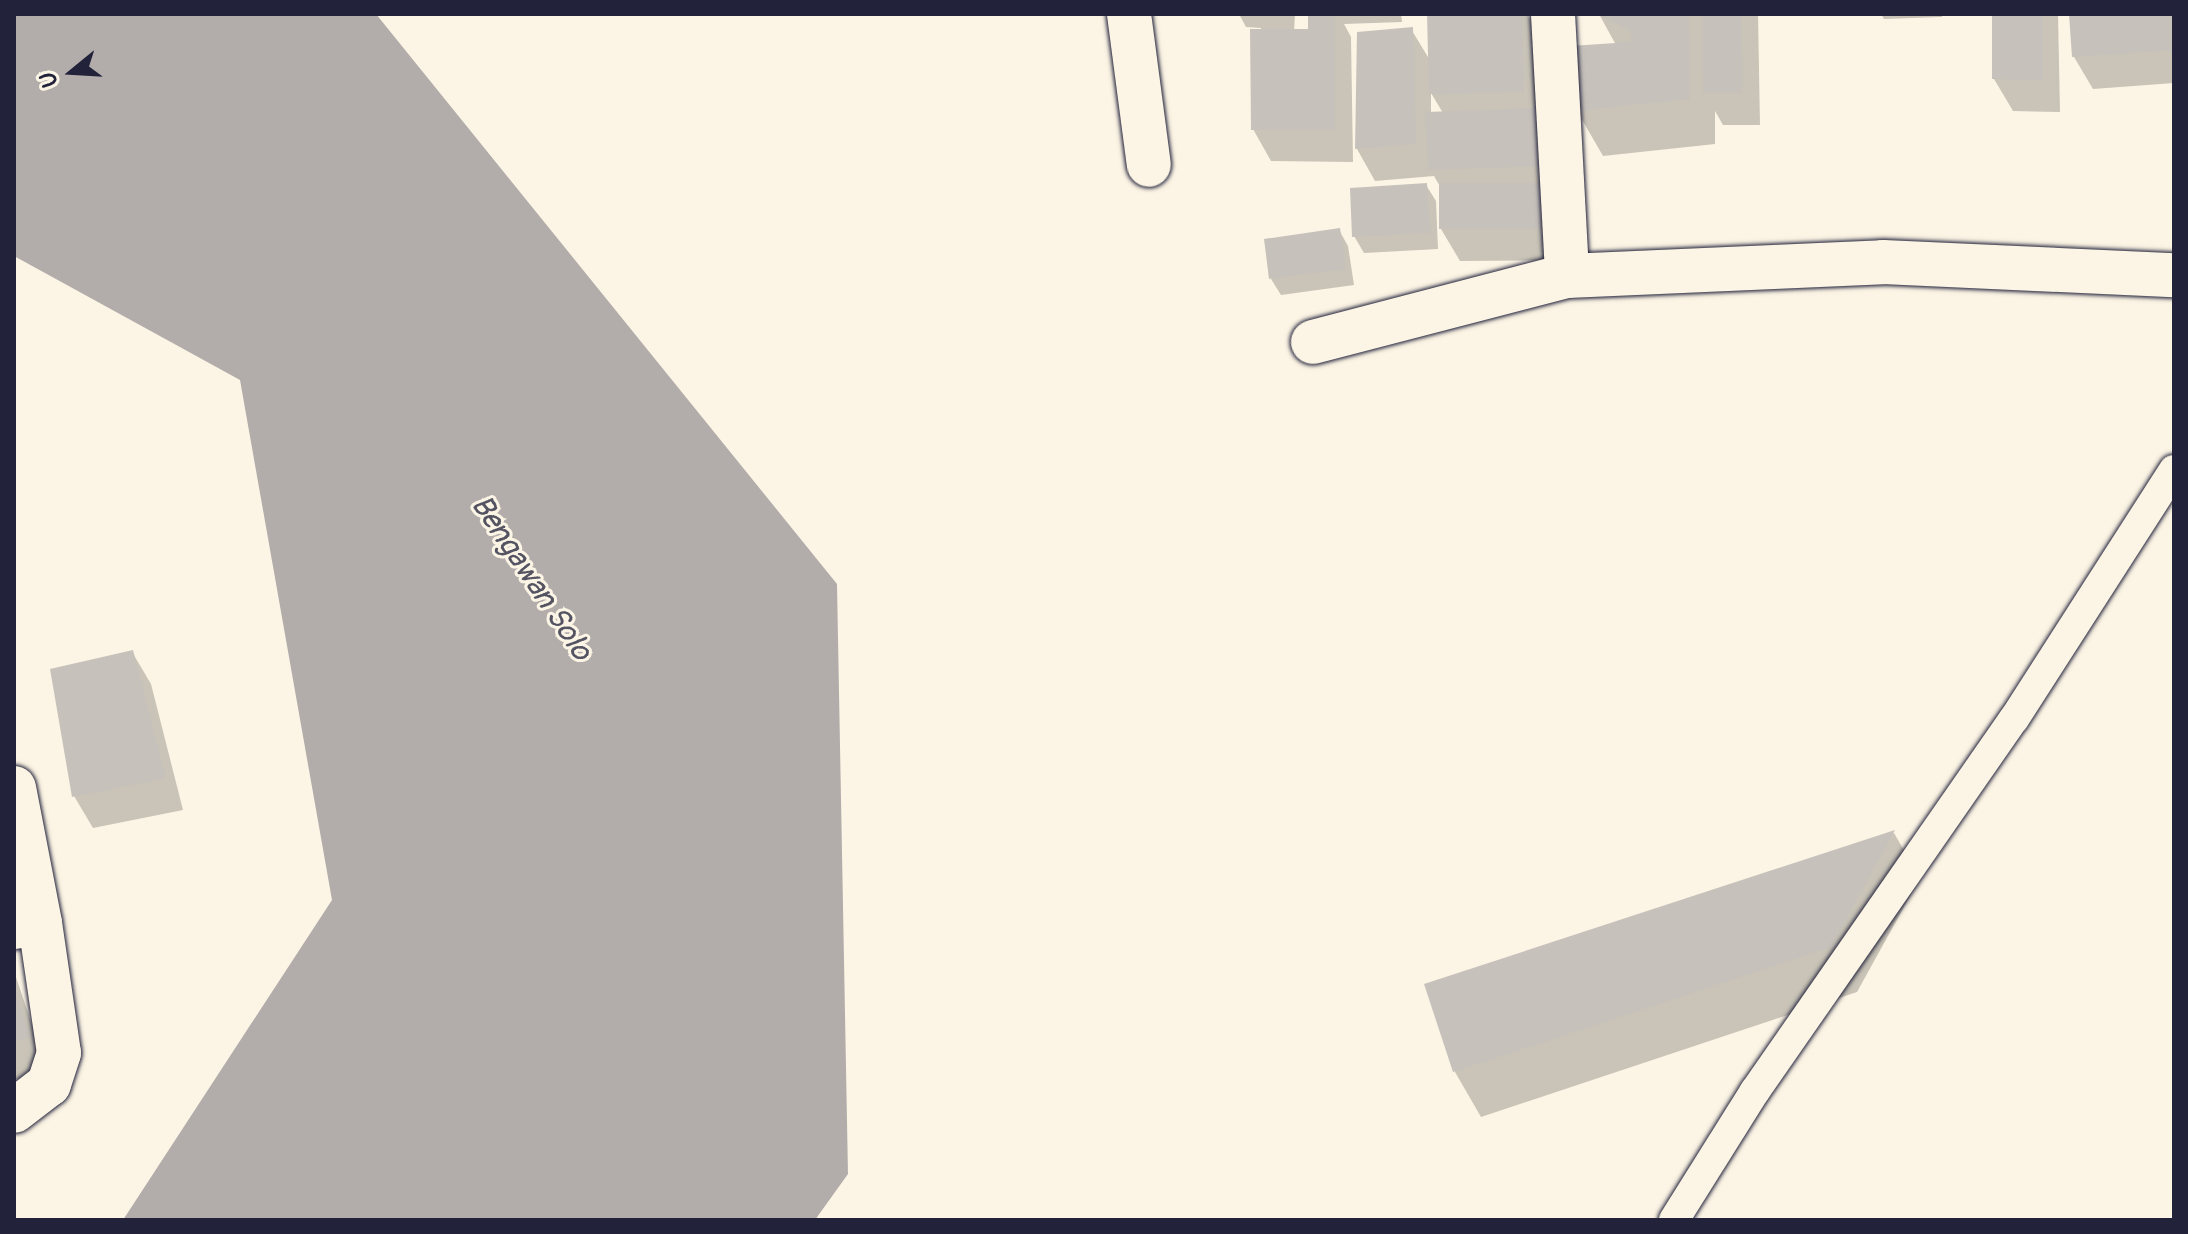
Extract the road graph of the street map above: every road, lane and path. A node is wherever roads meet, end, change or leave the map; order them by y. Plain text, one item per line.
1 (1129, 14) edge
2 (1553, 14) edge
3 (1149, 165) dead end
4 (2174, 275) edge
5 (1567, 276) junction
6 (1313, 342) dead end
7 (2174, 470) edge
8 (14, 788) edge
9 (27, 925) edge
10 (14, 1111) edge
11 (1674, 1220) edge

1 - 3 street
2 - 5 street
4 - 5 street
5 - 6 street
7 - 11 lane
8 - 9 street
9 - 10 street

